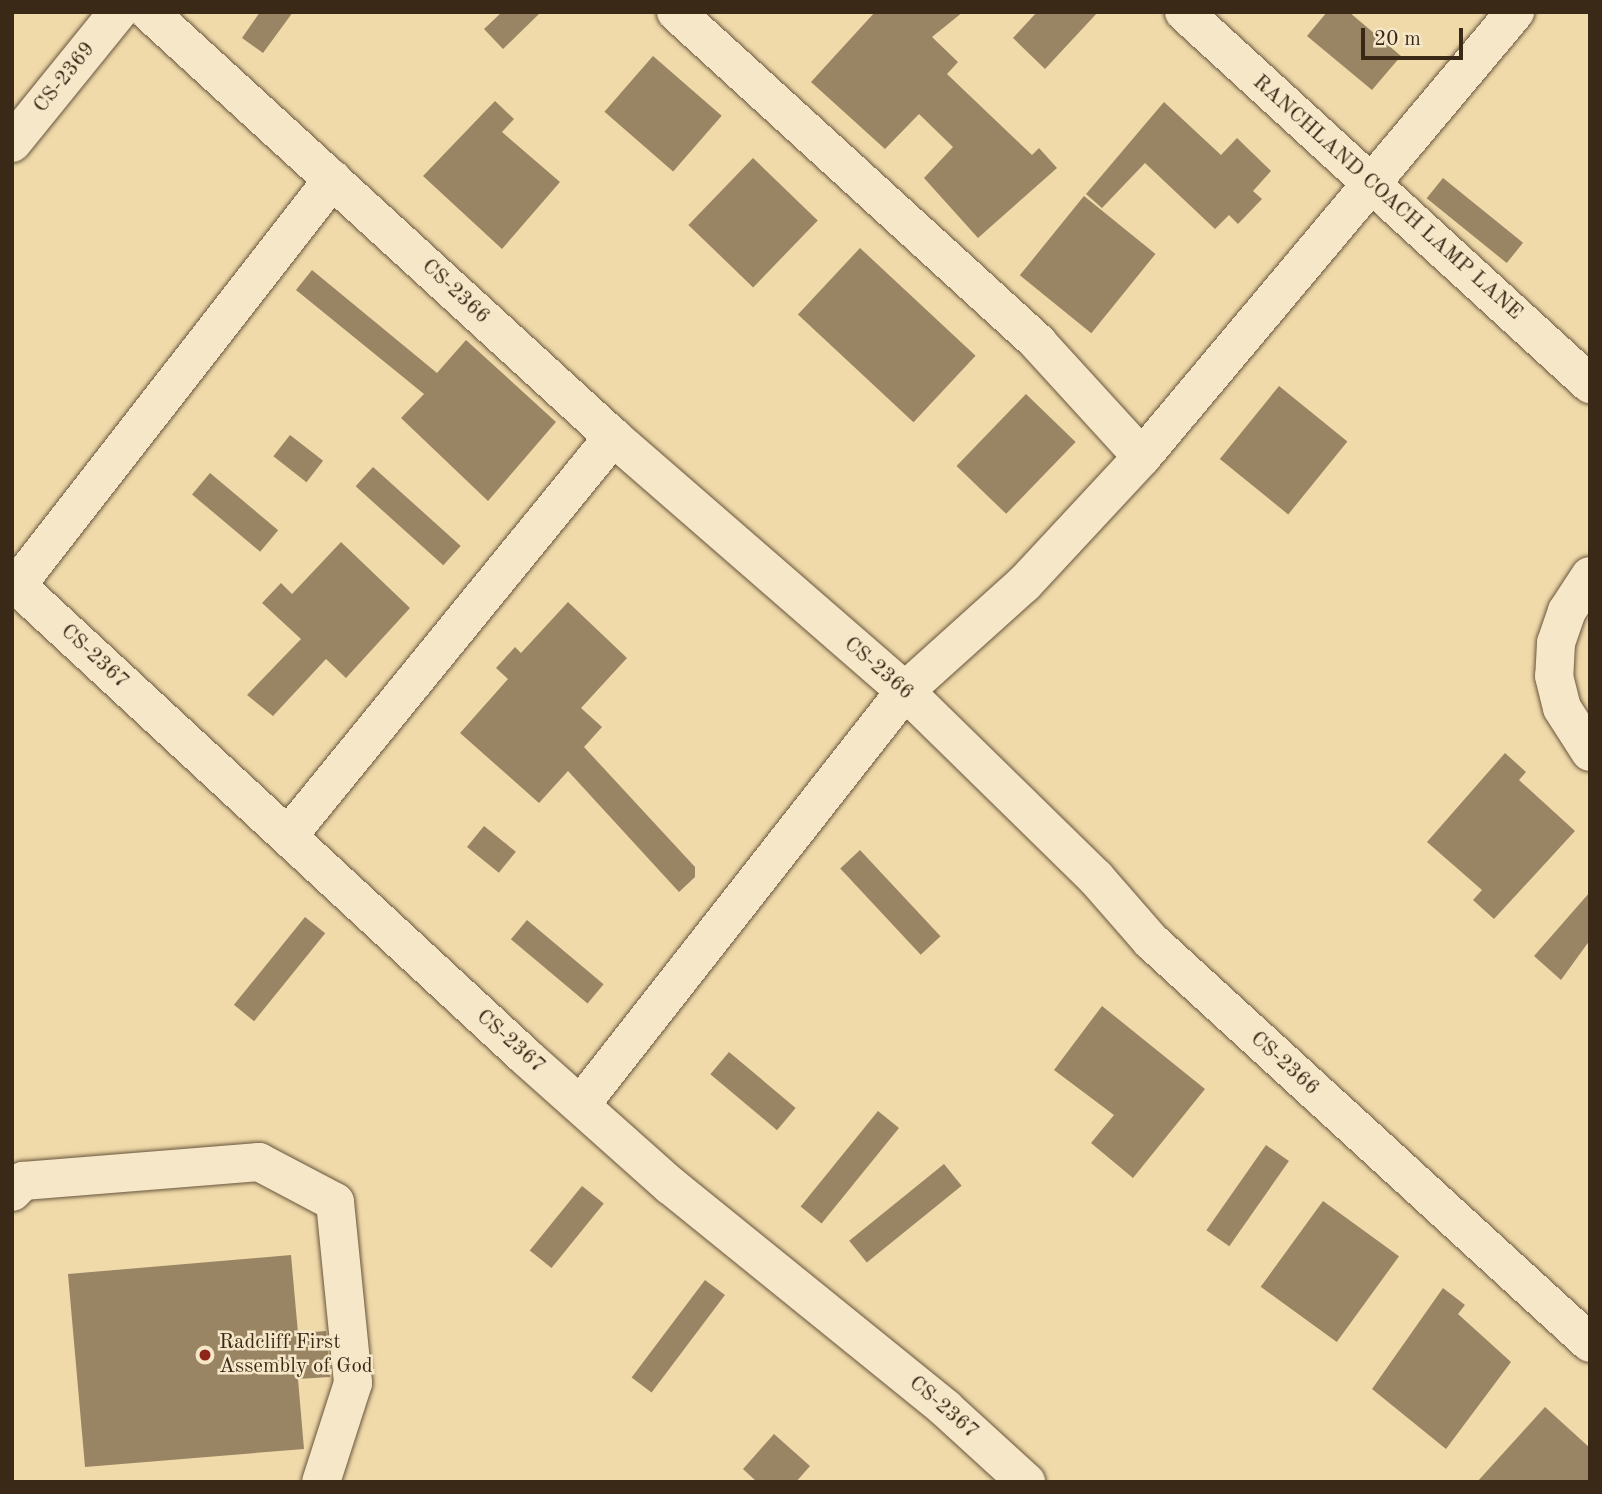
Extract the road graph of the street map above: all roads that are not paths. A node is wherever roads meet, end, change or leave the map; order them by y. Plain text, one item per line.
1 (118, 12) edge
2 (149, 12) edge
3 (676, 12) edge
4 (1184, 12) edge
5 (1515, 12) edge
6 (12, 143) edge
7 (332, 179) junction
8 (1371, 185) junction
9 (1590, 384) edge
10 (613, 437) junction
11 (1142, 457) junction
12 (1590, 576) edge
13 (15, 583) edge
14 (905, 691) junction
15 (1590, 752) edge
16 (288, 836) junction
17 (582, 1103) junction
18 (12, 1192) edge
19 (1590, 1343) edge
20 (321, 1482) edge
21 (1026, 1482) edge

1 - 6 street, CS-2369
2 - 7 street, CS-2366
3 - 11 street
4 - 8 street, RANCHLAND COACH LAMP LANE
5 - 8 street
7 - 10 street, CS-2366
7 - 13 street
8 - 9 street, RANCHLAND COACH LAMP LANE
8 - 11 street
10 - 14 street, CS-2366
10 - 16 street
11 - 14 street
12 - 15 street
13 - 16 street, CS-2367
14 - 17 street
14 - 19 street, CS-2366
16 - 17 street, CS-2367
17 - 21 street, CS-2367
18 - 20 street

